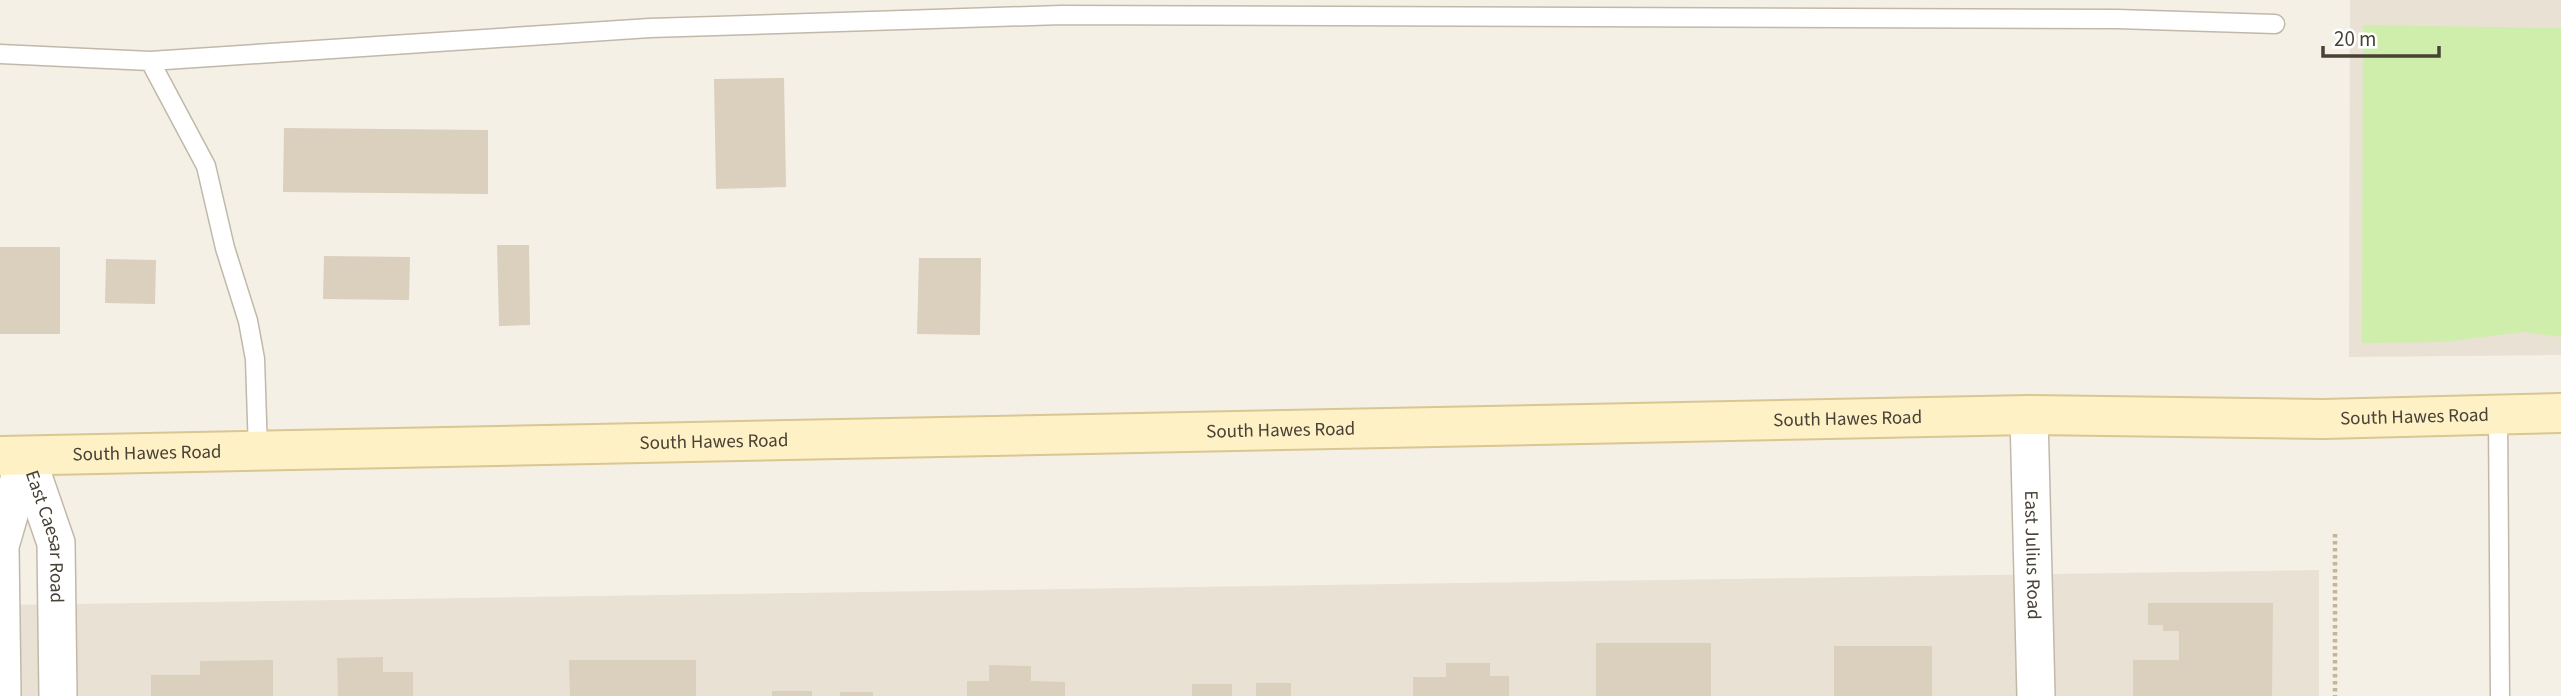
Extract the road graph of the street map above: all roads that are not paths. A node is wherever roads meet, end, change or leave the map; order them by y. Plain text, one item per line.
1 (2275, 24) dead end
2 (0, 54) edge
3 (150, 61) junction
4 (2561, 413) edge
5 (2029, 415) junction
6 (2498, 415) junction
7 (258, 451) junction
8 (13, 456) edge
9 (2, 696) edge
10 (58, 696) edge
11 (2036, 696) edge
12 (2500, 696) edge

1 - 3 lane
2 - 3 lane
3 - 7 lane
4 - 6 main road, South Hawes Road
5 - 6 main road, South Hawes Road
5 - 7 main road, South Hawes Road
5 - 11 street, East Julius Road
6 - 12 lane
7 - 8 main road, South Hawes Road
8 - 9 street, East Caesar Road
8 - 10 street, East Caesar Road

